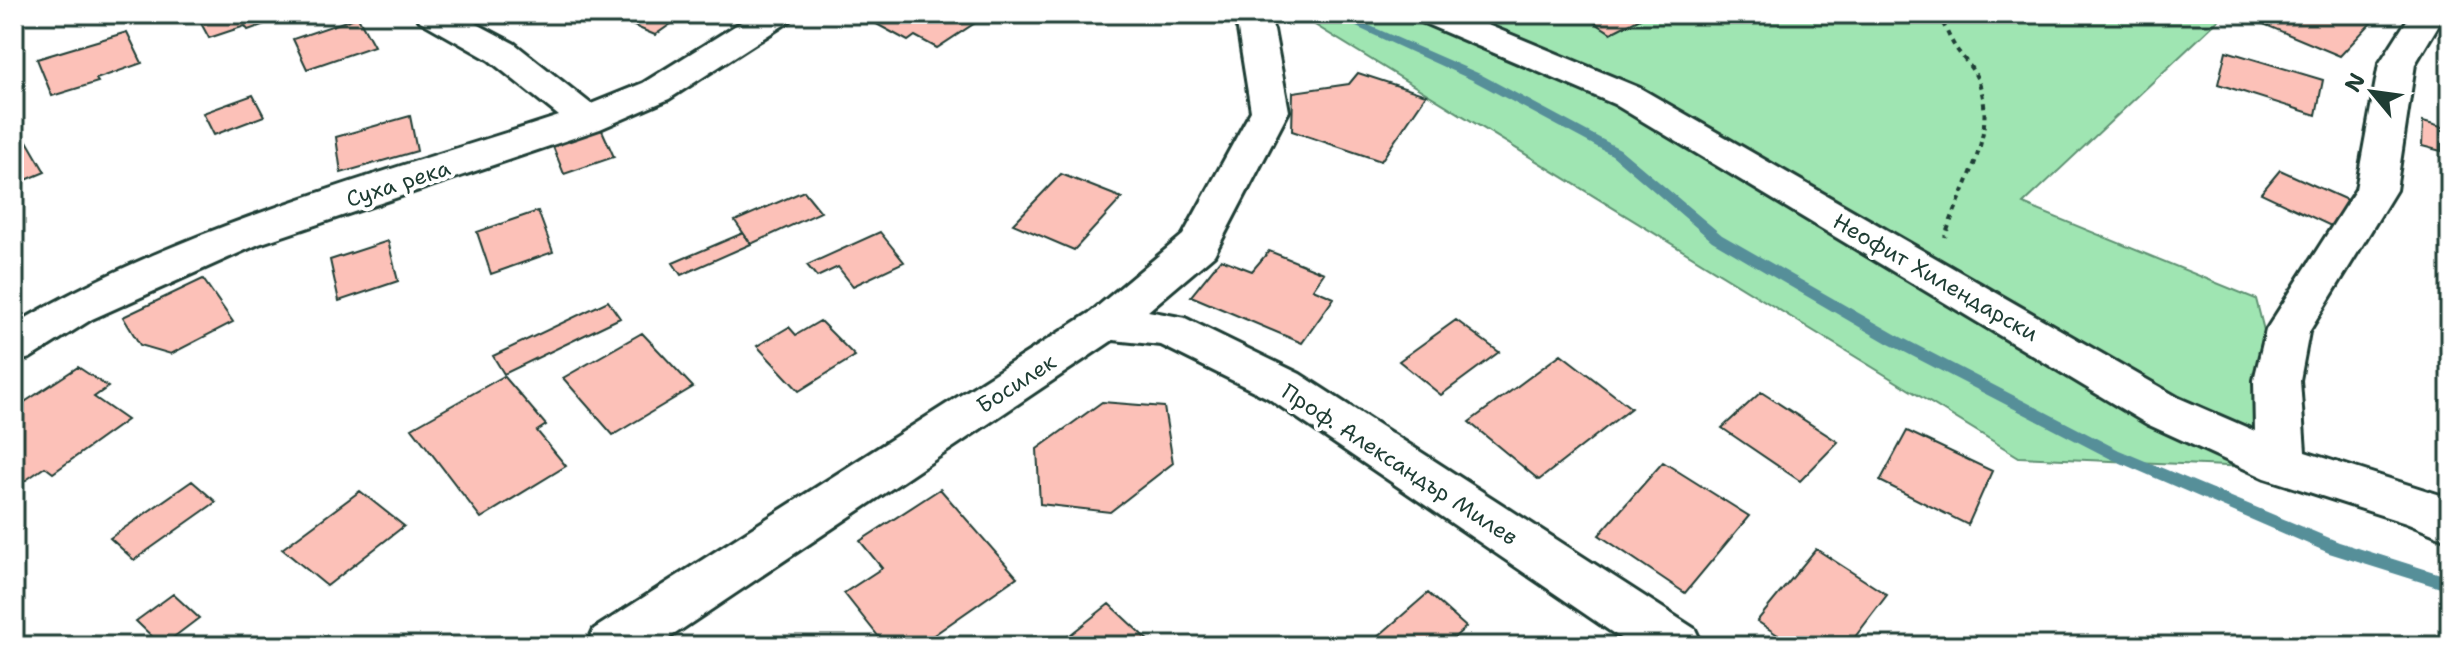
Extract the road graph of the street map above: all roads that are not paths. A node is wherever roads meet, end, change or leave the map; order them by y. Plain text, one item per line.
1 (432, 14) edge
2 (778, 14) edge
3 (1249, 14) edge
4 (1431, 14) edge
5 (2428, 14) edge
6 (587, 120) junction
7 (1106, 323) junction
8 (14, 346) edge
9 (2282, 464) junction
10 (2450, 520) edge
11 (613, 646) edge
12 (1676, 646) edge

1 - 6 street
2 - 6 street, Суха река
3 - 7 street, Босилек
4 - 9 street, Неофит Хилендарски
5 - 9 street
6 - 8 street, Суха река
7 - 11 street, Босилек
7 - 12 street, Проф. Александър Милев
9 - 10 street, Неофит Хилендарски

